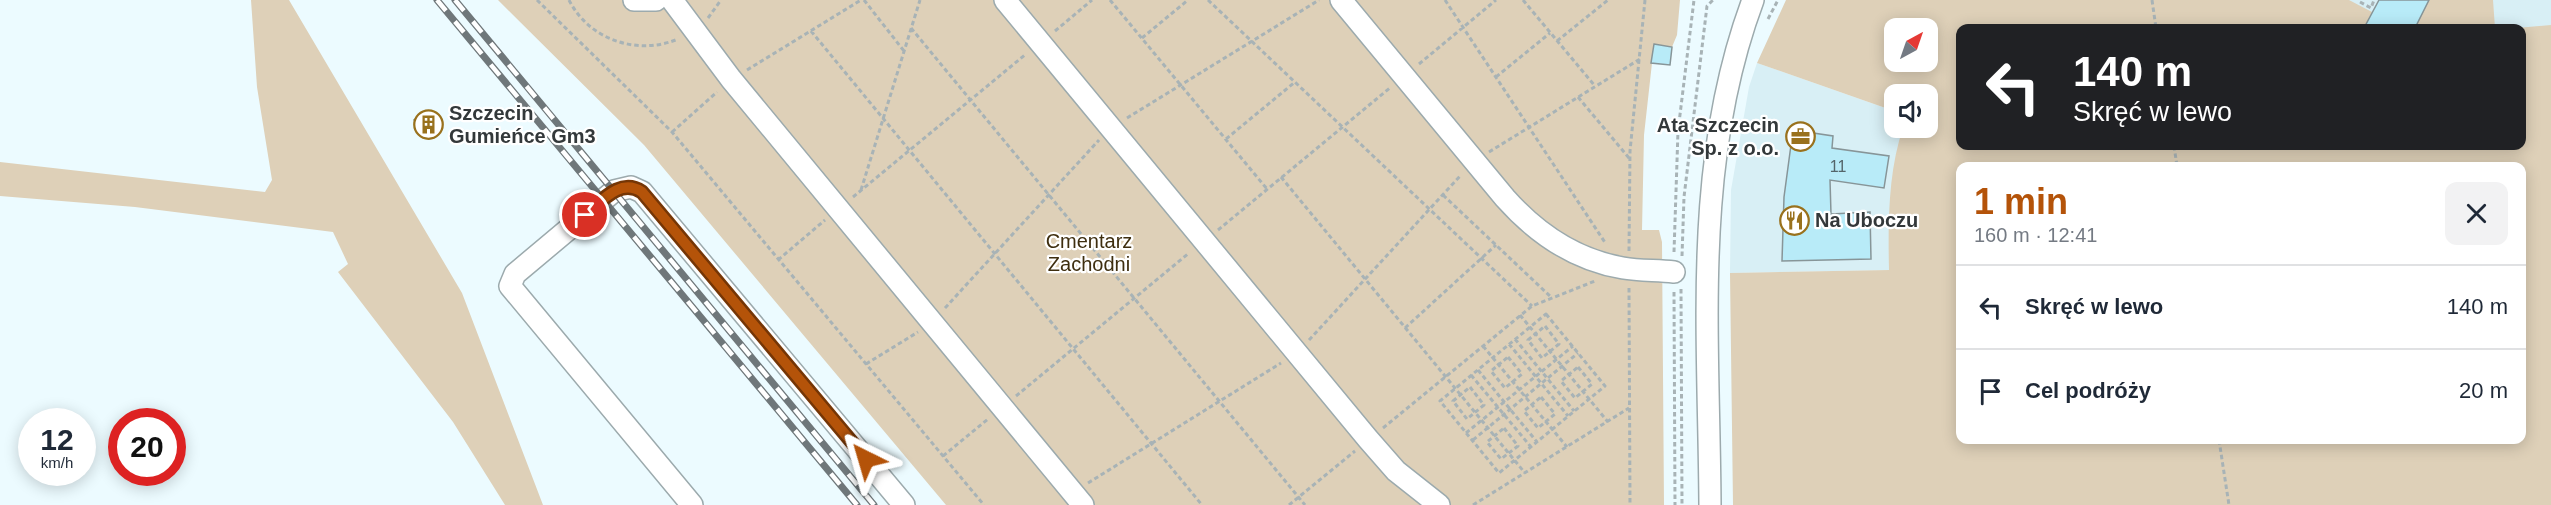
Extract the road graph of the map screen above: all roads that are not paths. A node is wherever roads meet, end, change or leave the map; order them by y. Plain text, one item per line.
1 (634, 0) edge
2 (656, 0) edge
3 (672, 0) edge
4 (1005, 0) edge
5 (1341, 0) edge
6 (1754, 0) edge
7 (1674, 272) dead end
8 (1078, 499) edge
9 (692, 505) edge
10 (904, 505) edge
11 (1439, 505) edge
12 (1710, 505) edge

1 - 2 street
3 - 8 street
4 - 11 street
5 - 7 street
6 - 12 street
9 - 10 street

